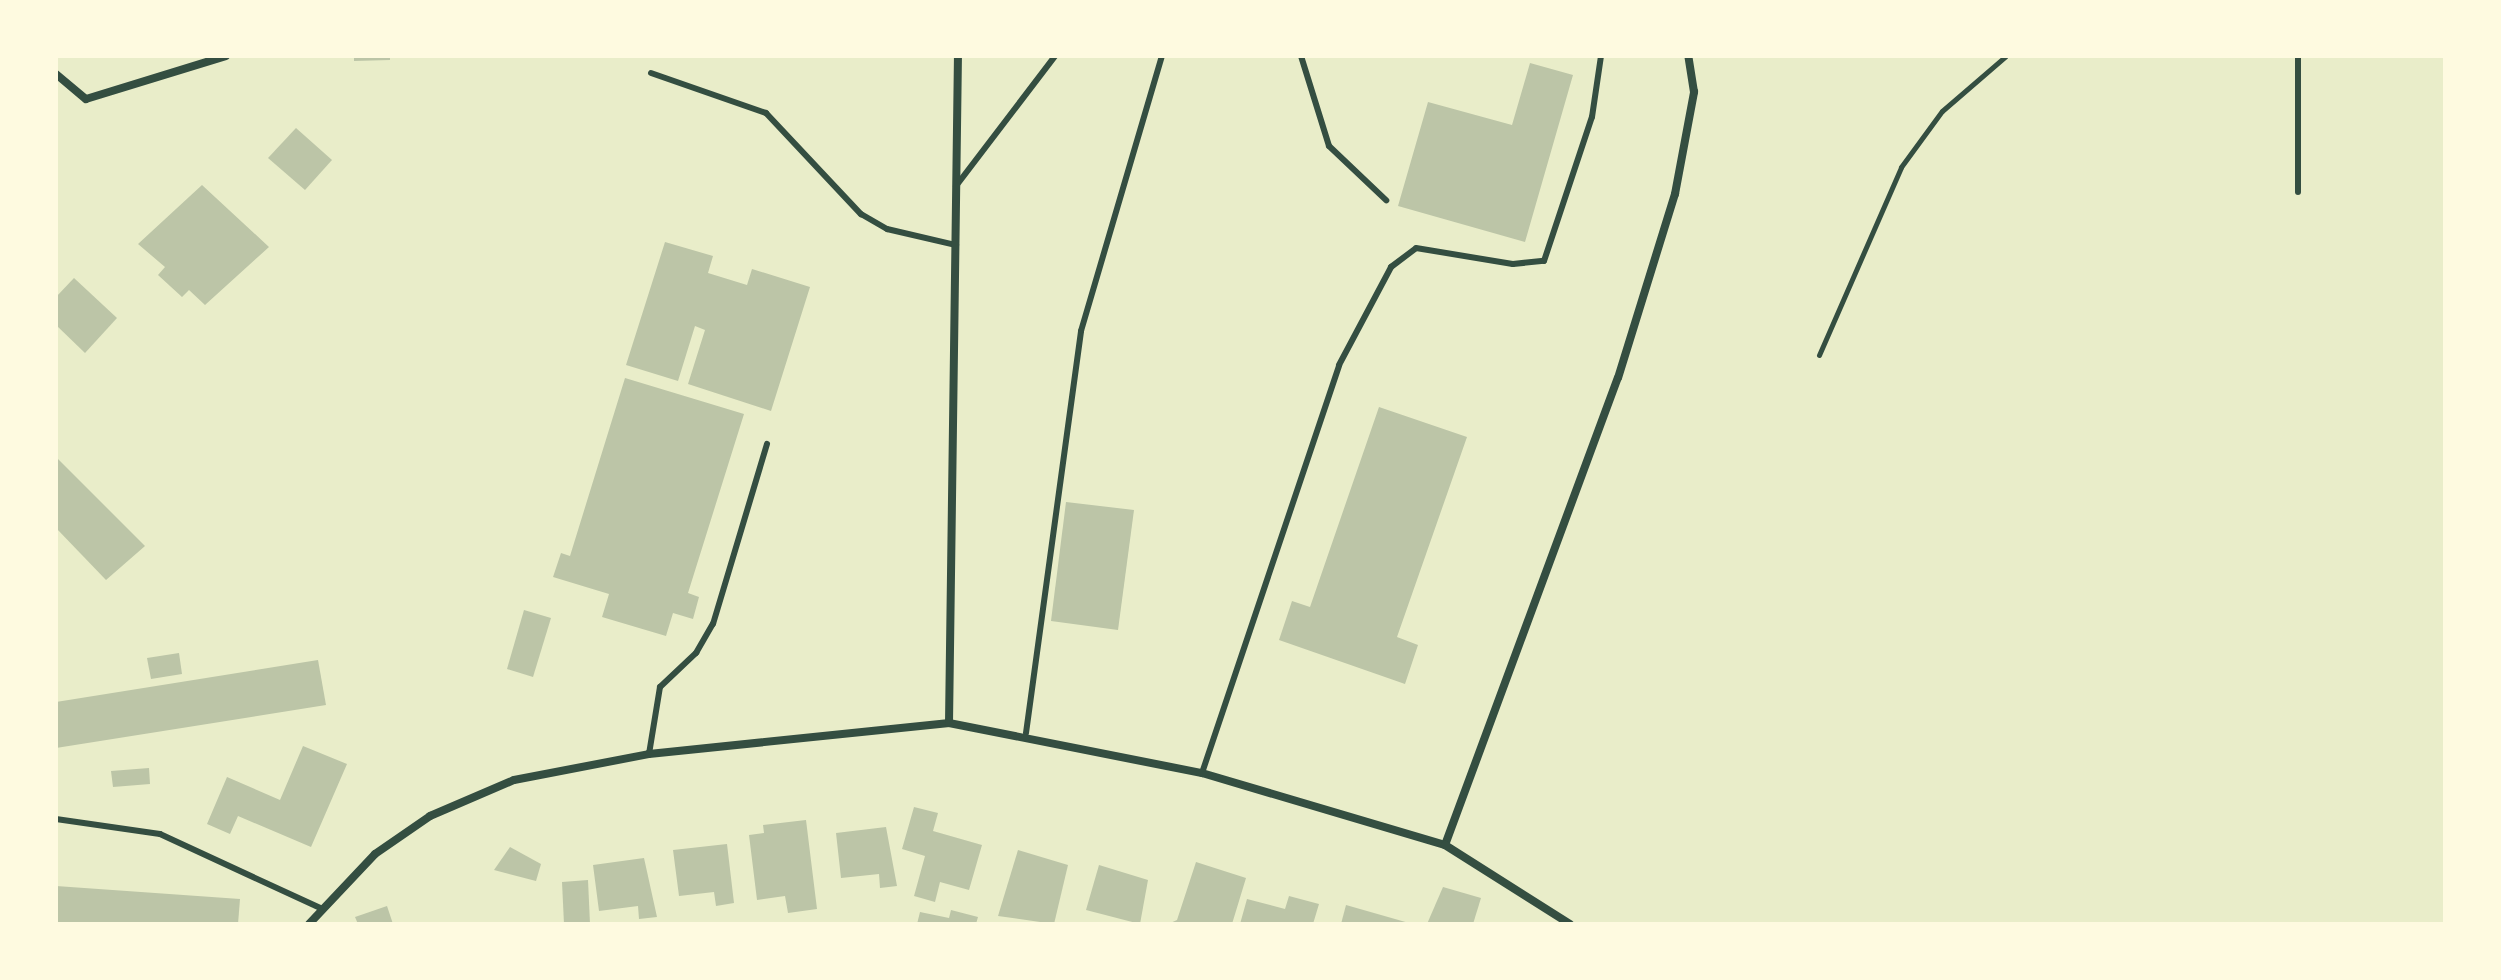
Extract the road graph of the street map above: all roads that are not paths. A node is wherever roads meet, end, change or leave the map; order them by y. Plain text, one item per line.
1 (226, 56) edge
2 (958, 56) edge
3 (1055, 56) edge
4 (1162, 56) edge
5 (1301, 56) edge
6 (1601, 56) edge
7 (1688, 56) edge
8 (2298, 56) edge
9 (651, 73) dead end
10 (56, 74) edge
11 (956, 186) junction
12 (2298, 192) dead end
13 (1386, 200) dead end
14 (956, 245) junction
15 (767, 444) dead end
16 (949, 723) junction
17 (1026, 733) junction
18 (649, 754) junction
19 (1202, 773) junction
20 (56, 819) edge
21 (1445, 845) junction
22 (322, 909) junction
23 (309, 924) edge
24 (1570, 924) edge

1 - 10 street
2 - 11 street
3 - 11 lane
4 - 17 lane
5 - 13 lane
6 - 19 lane
7 - 21 street
8 - 12 lane
9 - 14 lane
11 - 14 street
14 - 16 street
15 - 18 lane
16 - 17 street
16 - 18 street
17 - 19 street
18 - 22 street
19 - 21 street
20 - 22 lane
21 - 24 street
22 - 23 street

